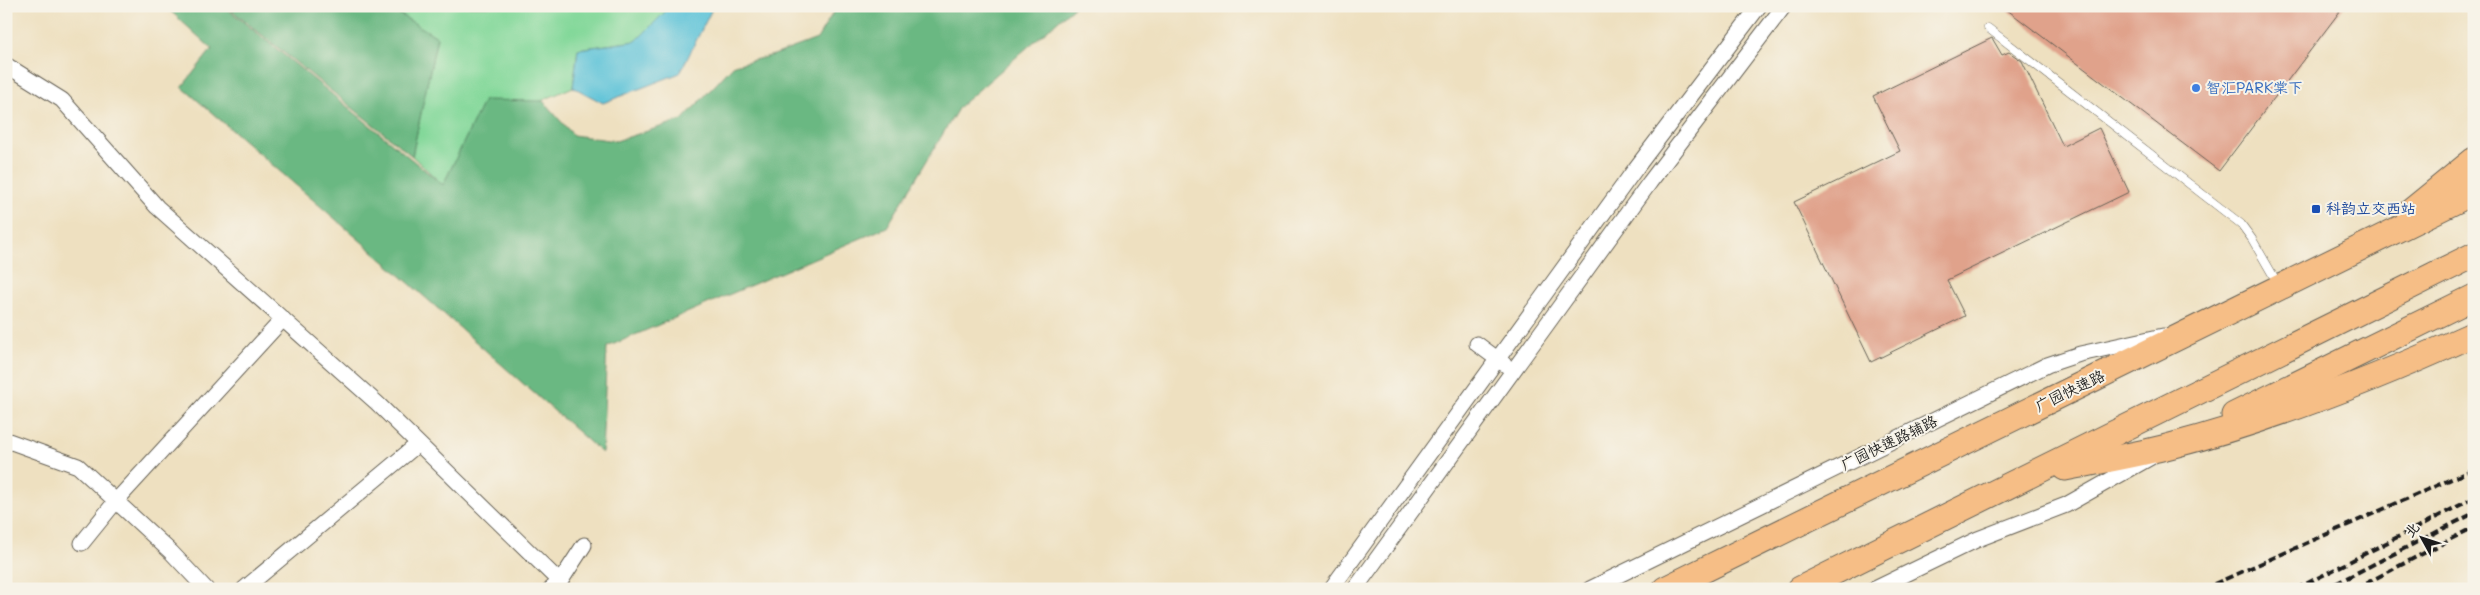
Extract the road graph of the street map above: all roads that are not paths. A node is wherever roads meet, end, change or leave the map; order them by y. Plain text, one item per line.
1 (1759, 6) edge
2 (1784, 6) edge
3 (1988, 28) dead end
4 (6, 65) edge
5 (2474, 160) edge
6 (2474, 176) edge
7 (2474, 192) edge
8 (2375, 242) junction
9 (2474, 255) edge
10 (2280, 288) junction
11 (2474, 297) edge
12 (283, 319) junction
13 (2198, 328) junction
14 (2474, 334) edge
15 (1477, 344) dead end
16 (1498, 359) junction
17 (1513, 371) junction
18 (6, 440) edge
19 (418, 444) junction
20 (2169, 446) junction
21 (2031, 475) junction
22 (116, 501) junction
23 (82, 543) dead end
24 (584, 545) dead end
25 (555, 586) edge
26 (206, 589) edge
27 (244, 589) edge
28 (1330, 589) edge
29 (1355, 589) edge
30 (1590, 589) edge
31 (1665, 589) edge
32 (1800, 589) edge
33 (1875, 589) edge

1 - 16 street
2 - 17 street
3 - 10 lane
4 - 12 street
5 - 8 highway
6 - 8 highway
7 - 8 highway, 广园快速路
8 - 10 highway, 广园快速路
9 - 21 highway
10 - 13 highway, 广园快速路
11 - 20 highway
12 - 19 street
12 - 22 street
13 - 30 street, 广园快速路辅路
13 - 31 highway, 广园快速路
14 - 20 highway
15 - 16 street
16 - 17 street
16 - 28 street
17 - 29 street
18 - 22 street
19 - 25 street
19 - 27 street
20 - 21 highway
20 - 33 street
21 - 32 highway
22 - 23 street
22 - 26 street
24 - 25 street

